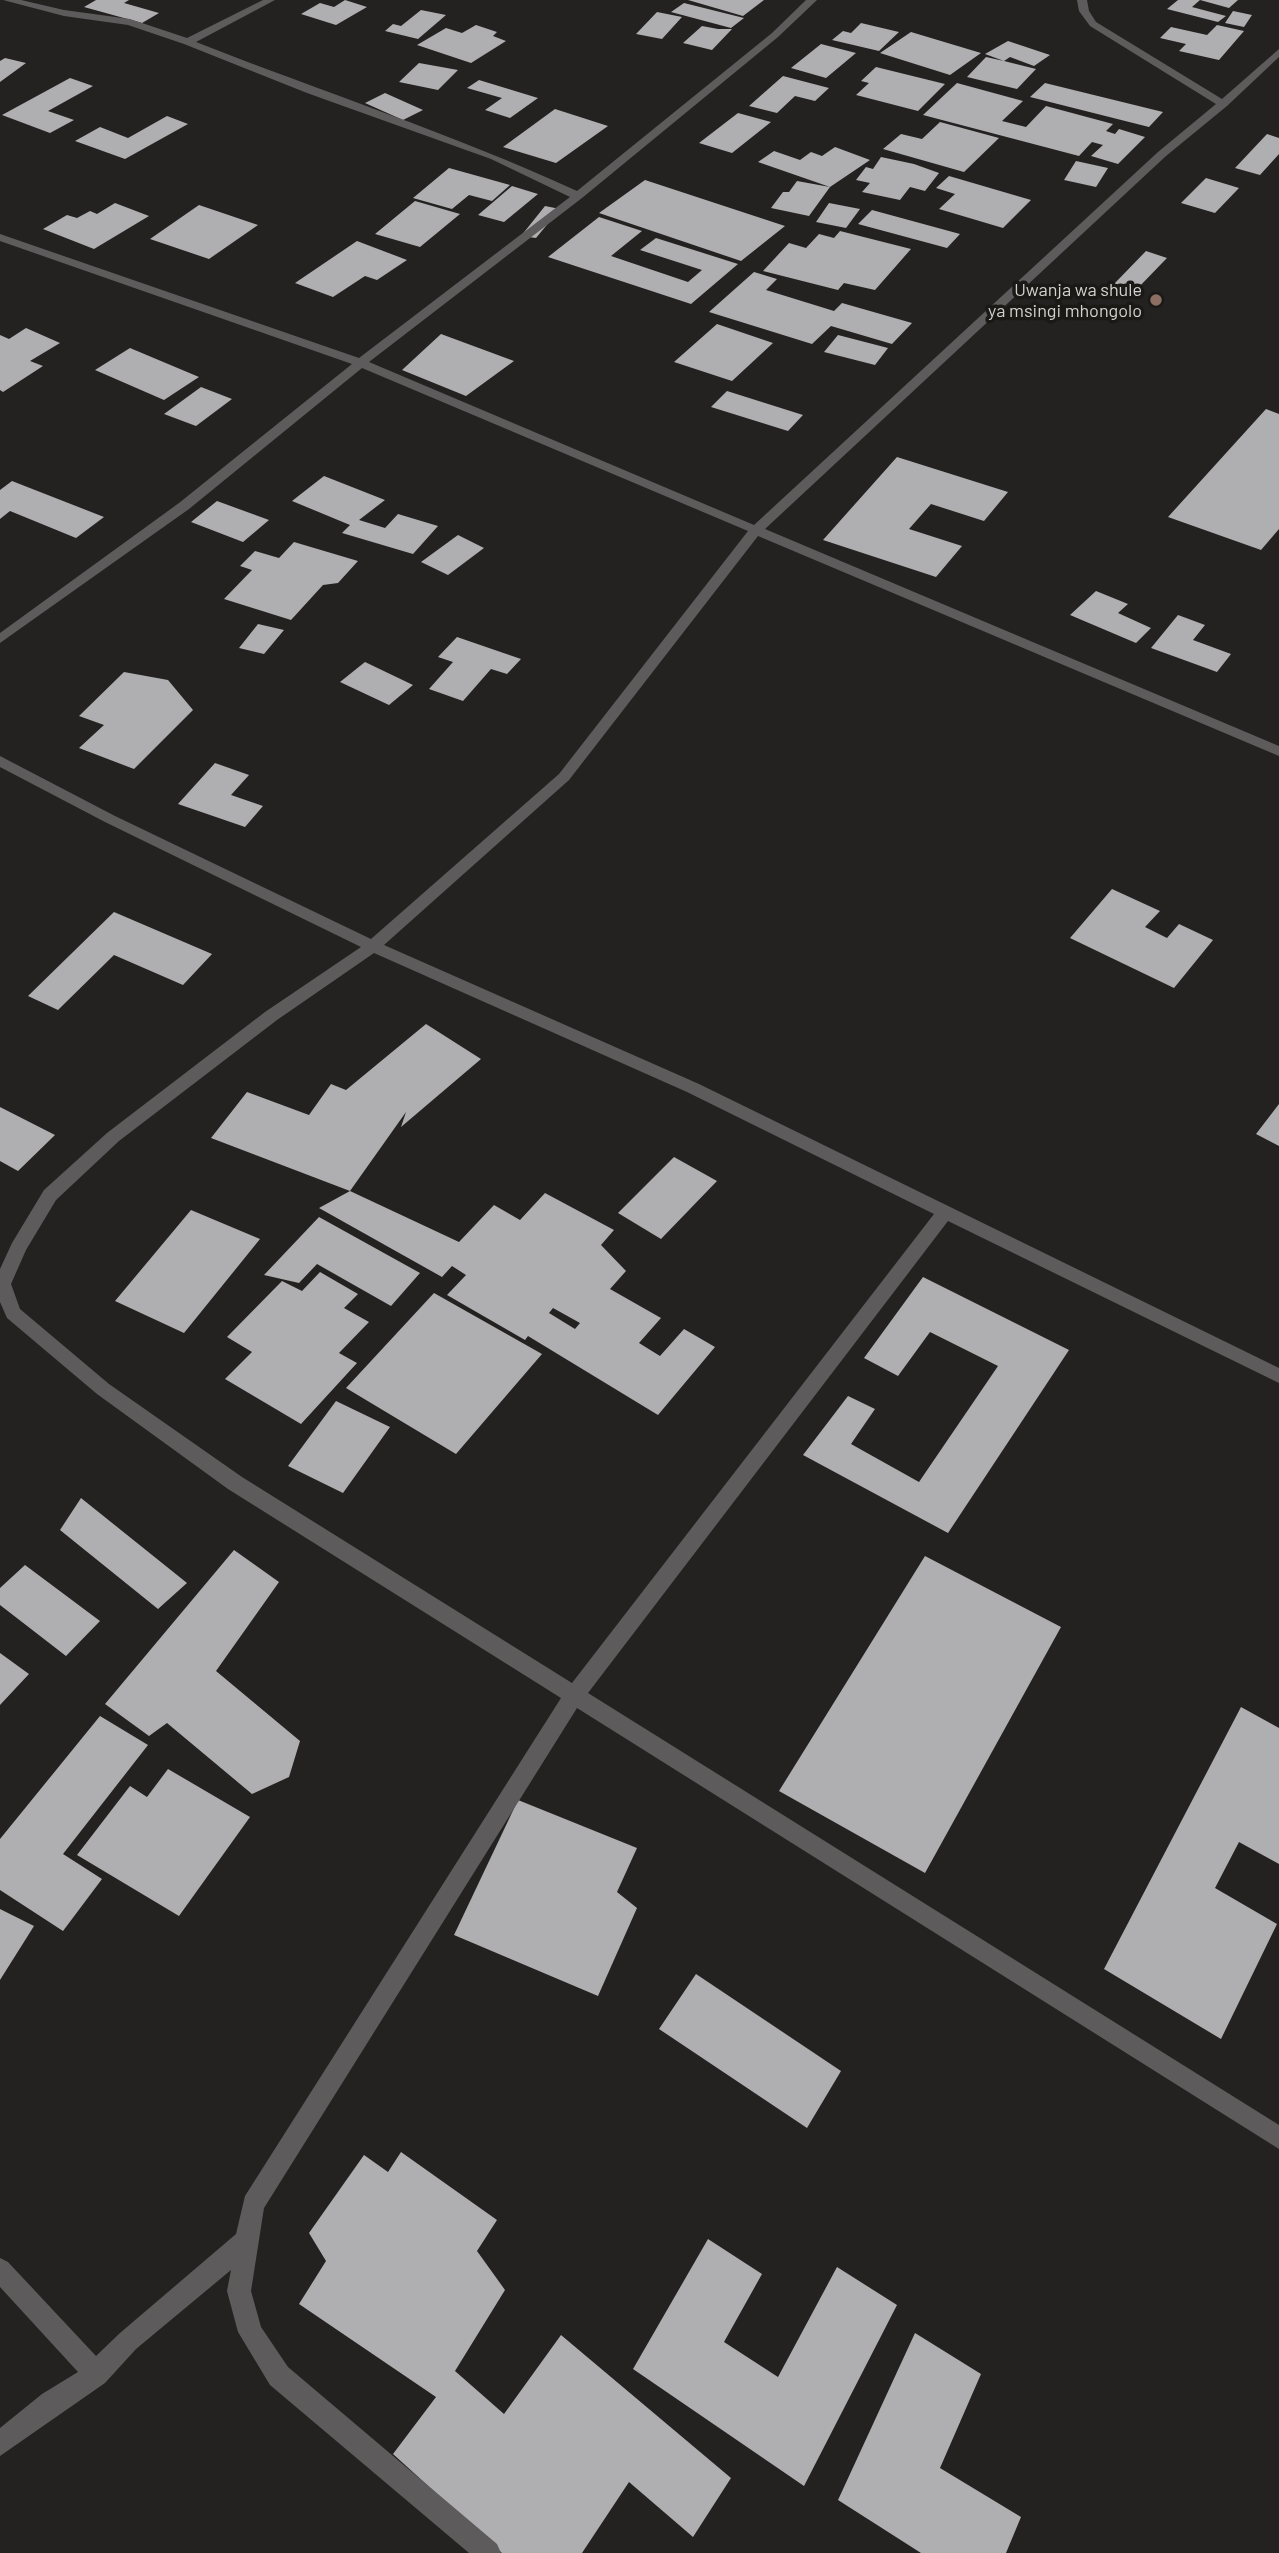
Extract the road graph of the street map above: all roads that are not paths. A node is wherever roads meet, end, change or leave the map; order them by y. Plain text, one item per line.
1 (8, 0) edge
2 (270, 0) edge
3 (812, 0) edge
4 (1082, 0) edge
5 (188, 41) junction
6 (1279, 52) edge
7 (1223, 104) junction
8 (578, 195) junction
9 (0, 237) edge
10 (361, 363) junction
11 (755, 531) junction
12 (0, 639) edge
13 (1279, 751) edge
14 (0, 761) edge
15 (373, 946) junction
16 (946, 1211) junction
17 (6, 1317) edge
18 (1279, 1376) edge
19 (573, 1697) junction
20 (1279, 2138) edge
21 (244, 2242) junction
22 (0, 2270) edge
23 (96, 2374) junction
24 (0, 2444) edge
25 (488, 2553) edge

1 - 5 street
2 - 5 street
3 - 8 street
4 - 7 street
5 - 8 street
6 - 7 street
7 - 11 street
8 - 10 street
9 - 10 street
10 - 11 street
10 - 12 street
11 - 13 street
11 - 15 street
14 - 15 street
15 - 16 street
15 - 17 street
16 - 18 street
16 - 19 street
17 - 19 street
19 - 20 street
19 - 21 street
21 - 23 street
21 - 25 street
22 - 23 street
23 - 24 street

